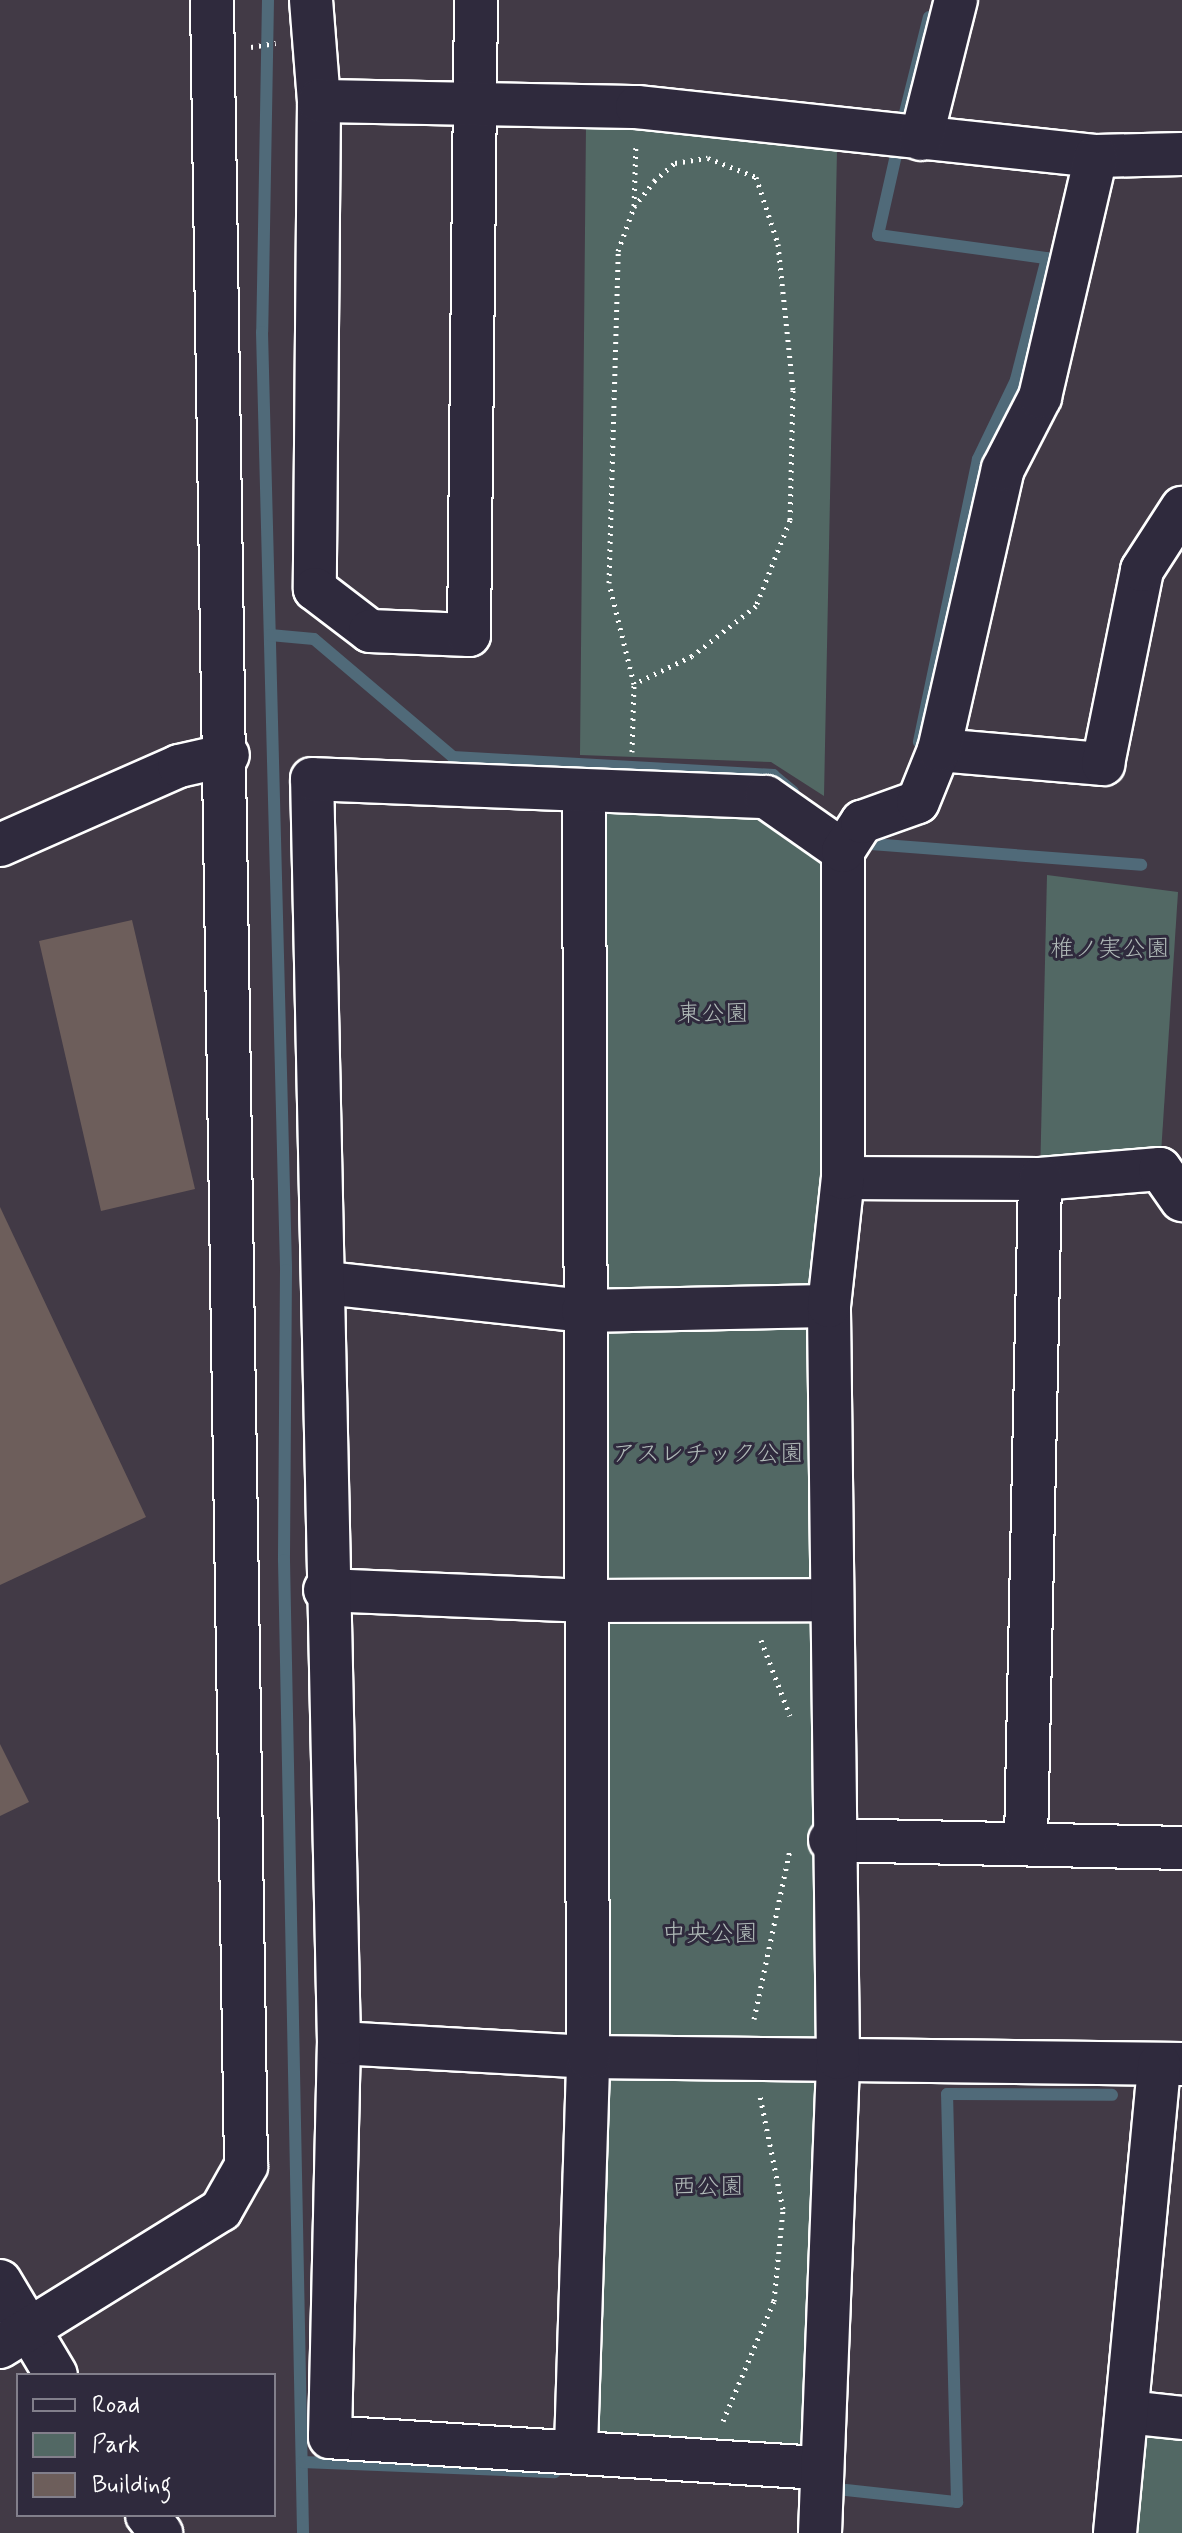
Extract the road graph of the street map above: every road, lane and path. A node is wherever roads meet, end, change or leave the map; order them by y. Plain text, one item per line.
1 (212, 0) edge
2 (476, 0) edge
3 (956, 0) edge
4 (312, 19) edge
5 (214, 53) junction
6 (319, 101) junction
7 (476, 105) junction
8 (637, 107) junction
9 (921, 139) junction
10 (1182, 154) edge
11 (1096, 156) junction
12 (634, 207) junction
13 (1182, 508) edge
14 (634, 684) junction
15 (632, 734) dead end
16 (939, 750) junction
17 (228, 755) junction
18 (584, 792) junction
19 (0, 845) edge
20 (843, 851) junction
21 (843, 1178) junction
22 (1040, 1179) junction
23 (1182, 1200) edge
24 (326, 1283) junction
25 (829, 1306) junction
26 (583, 1311) junction
27 (325, 1590) junction
28 (832, 1600) junction
29 (588, 1601) junction
30 (830, 1840) junction
31 (1026, 1842) junction
32 (1182, 1848) edge
33 (339, 2043) junction
34 (588, 2057) junction
35 (838, 2058) junction
36 (1170, 2064) edge
37 (0, 2281) edge
38 (14, 2338) edge
39 (54, 2373) edge
40 (1127, 2412) junction
41 (1182, 2418) edge
42 (576, 2448) junction
43 (819, 2468) junction
44 (149, 2517) edge
45 (161, 2533) edge
46 (820, 2533) edge
47 (1115, 2533) edge

1 - 5 street
2 - 7 street
3 - 9 street
4 - 5 path
4 - 6 street
5 - 17 street
6 - 7 street
6 - 7 street
7 - 8 street
8 - 9 street
8 - 12 path
9 - 11 street
10 - 11 street
11 - 16 street
12 - 14 path
12 - 14 path
13 - 16 street
14 - 15 path
16 - 20 street
17 - 19 street
17 - 38 street
18 - 20 street
18 - 24 street
18 - 26 street
20 - 21 street
21 - 22 street
21 - 25 street
22 - 23 street
22 - 31 street
24 - 26 street
24 - 27 street
25 - 26 street
25 - 28 street
26 - 29 street
27 - 29 street
27 - 33 street
28 - 29 street
28 - 30 street
29 - 34 street
30 - 31 street
30 - 35 street
31 - 32 street
33 - 34 street
33 - 42 street
34 - 35 street
34 - 42 street
35 - 36 street
35 - 43 street
36 - 40 street
37 - 38 street
38 - 39 street
40 - 41 street
40 - 47 street
42 - 43 street
43 - 46 street
44 - 45 street

